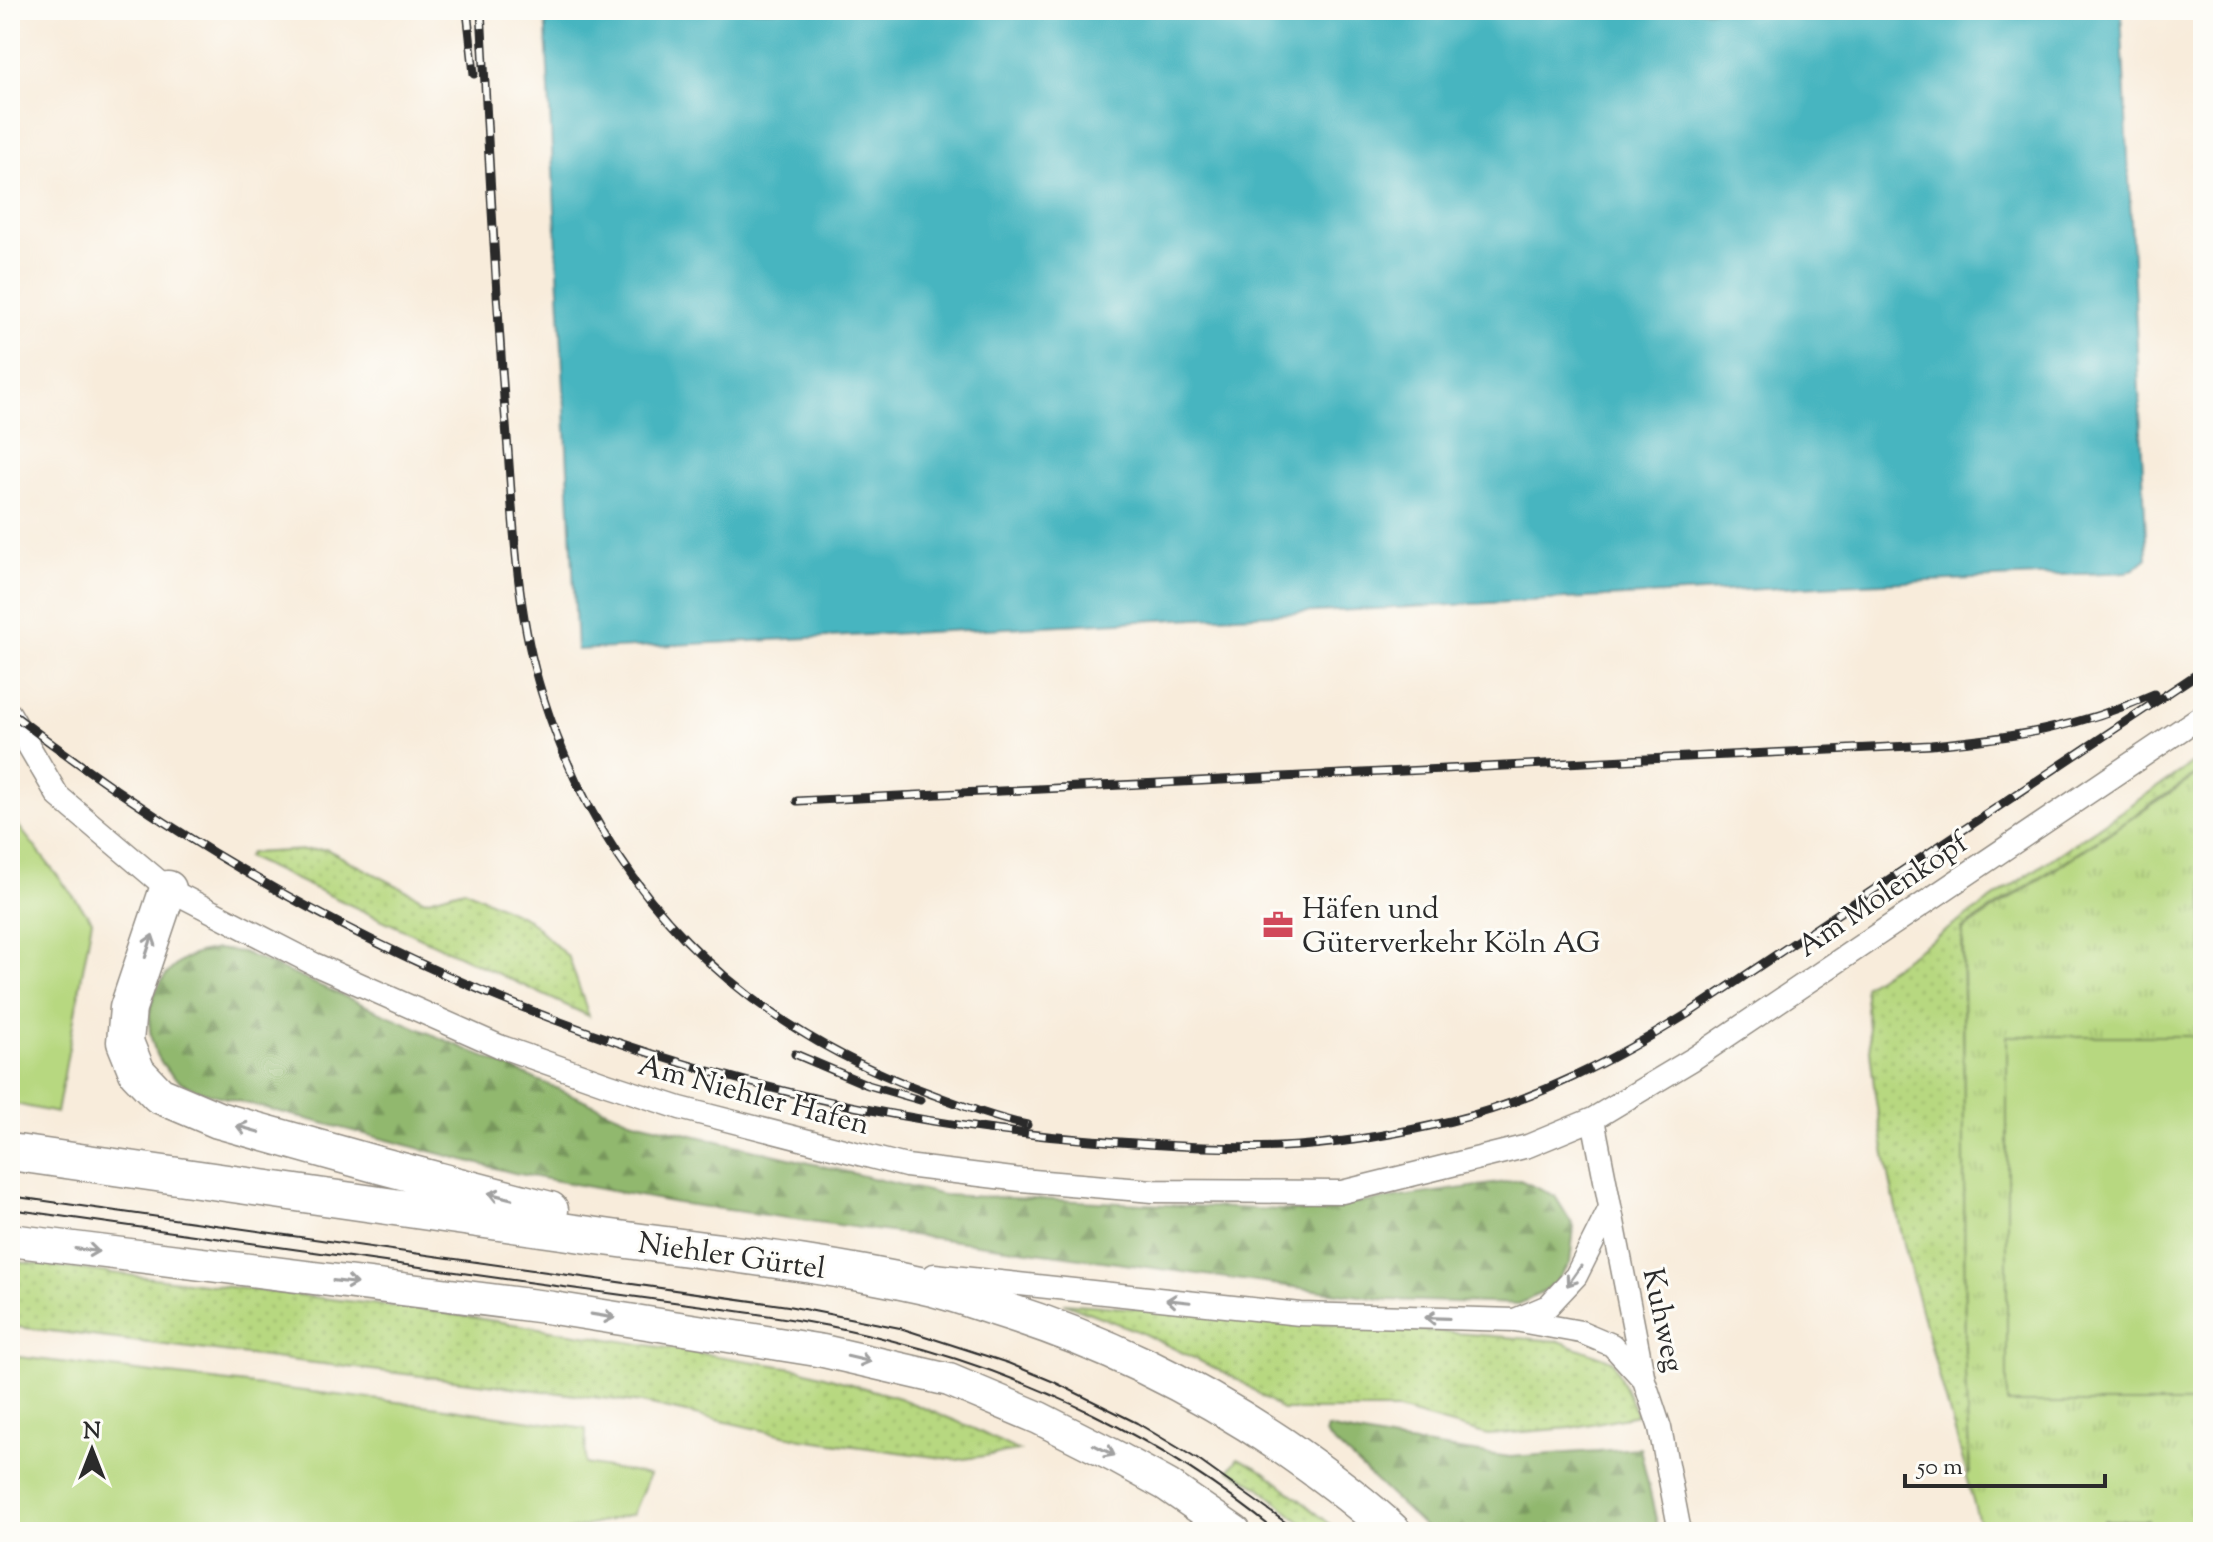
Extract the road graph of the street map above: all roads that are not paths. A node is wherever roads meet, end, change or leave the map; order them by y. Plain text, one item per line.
1 (10, 714) edge
2 (2203, 715) edge
3 (168, 889) junction
4 (1593, 1119) junction
5 (10, 1152) edge
6 (10, 1166) edge
7 (1610, 1208) junction
8 (10, 1240) edge
9 (654, 1245) junction
10 (805, 1262) junction
11 (1515, 1320) junction
12 (1644, 1380) junction
13 (1183, 1392) junction
14 (1301, 1467) junction
15 (1235, 1532) edge
16 (1372, 1532) edge
17 (1393, 1532) edge
18 (1680, 1532) edge

1 - 3 street, Am Niehler Hafen
2 - 4 street, Am Molenkopf
3 - 4 street, Am Niehler Hafen
9 -> 3 main road
4 - 7 street, Kuhweg
5 - 9 main road, Niehler Gürtel
6 - 13 main road, Niehler Gürtel
7 -> 11 street
7 - 12 street, Kuhweg
8 -> 15 main road
9 - 10 main road, Niehler Gürtel
11 -> 10 street
10 - 13 main road, Niehler Gürtel
11 - 12 street
12 - 18 street, Kuhweg
13 - 14 main road, Niehler Gürtel
14 - 16 main road, Niehler Gürtel
14 - 17 main road, Niehler Gürtel

